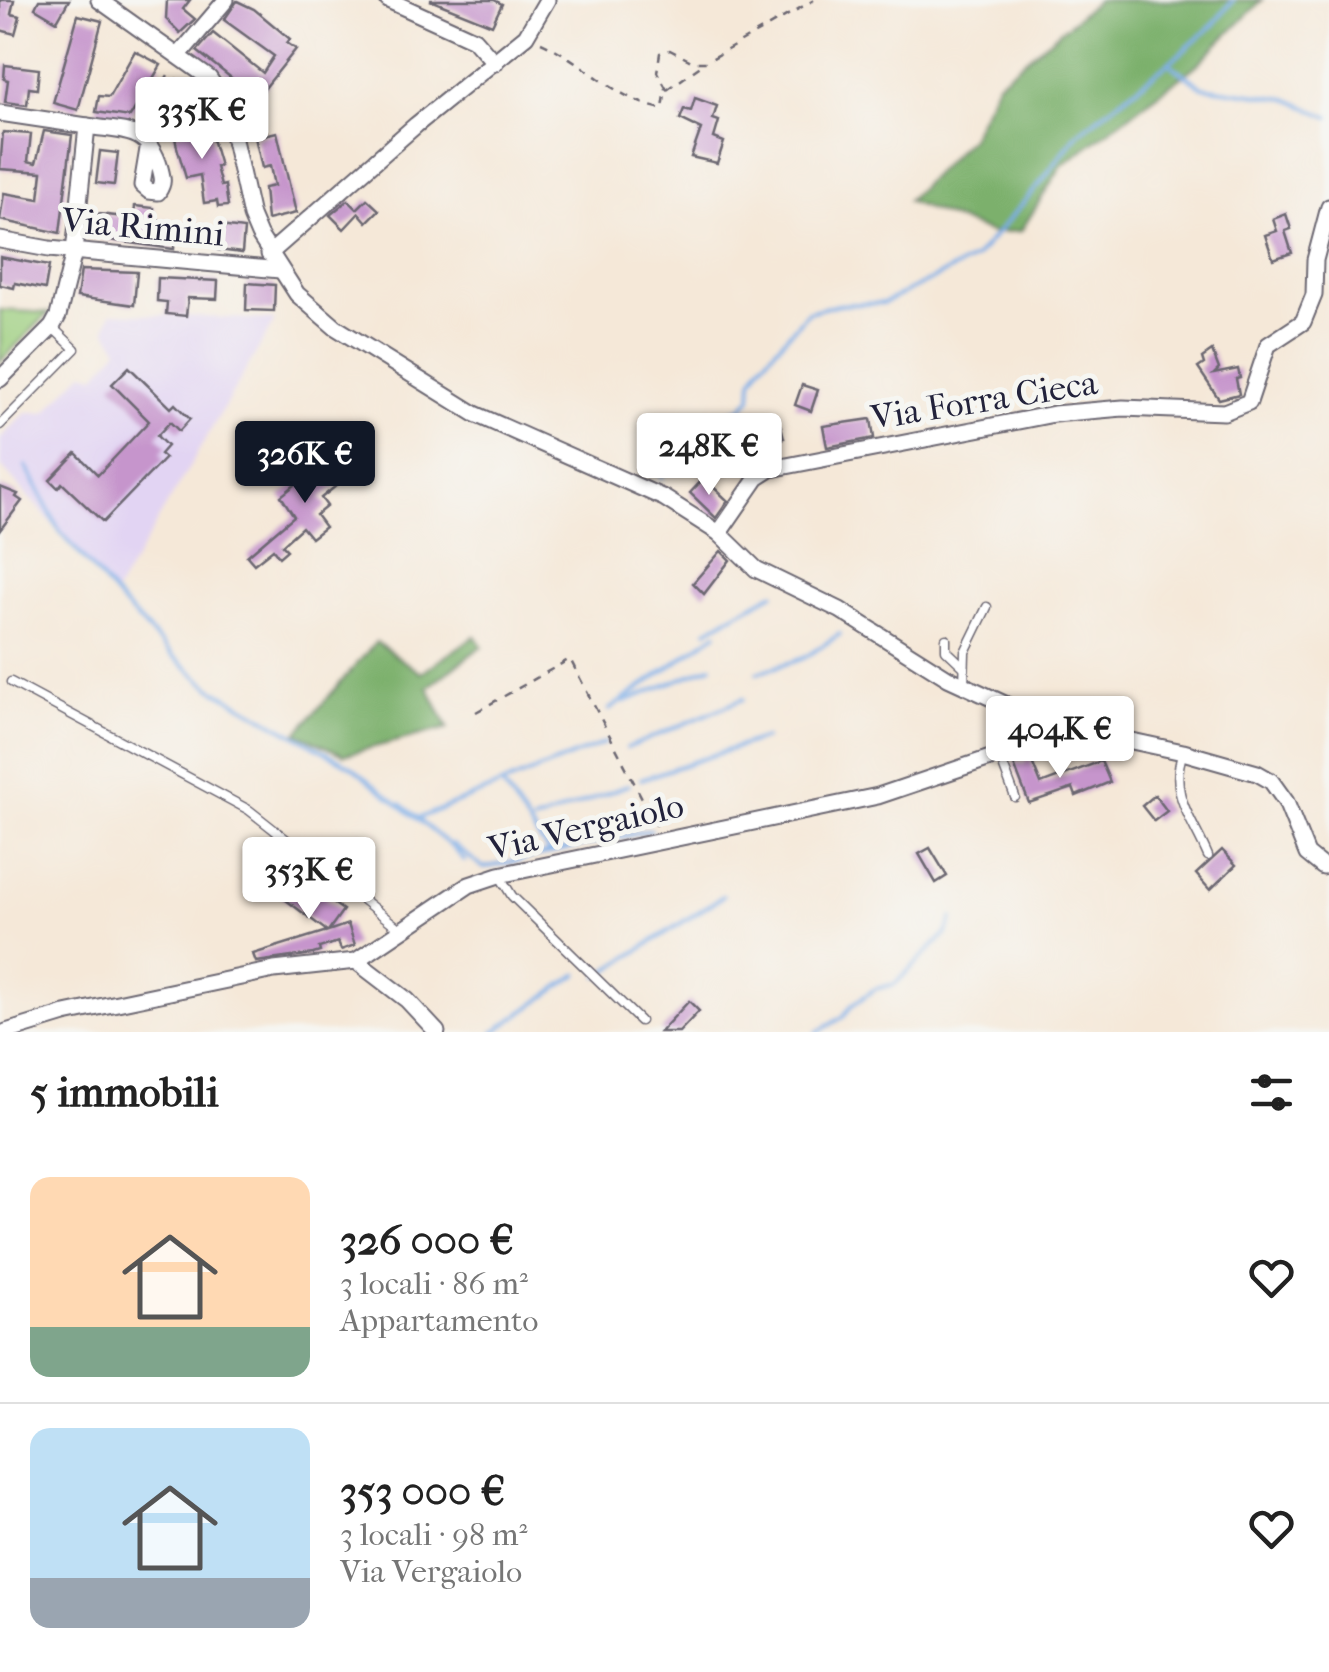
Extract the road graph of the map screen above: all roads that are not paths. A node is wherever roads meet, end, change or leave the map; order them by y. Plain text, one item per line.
1 (99, 0) edge
2 (226, 0) edge
3 (388, 0) edge
4 (547, 0) edge
5 (180, 56) junction
6 (495, 64) junction
7 (0, 113) edge
8 (87, 126) junction
9 (149, 143) dead end
10 (1329, 207) edge
11 (0, 240) edge
12 (74, 252) junction
13 (269, 254) junction
14 (280, 270) junction
15 (52, 327) junction
16 (0, 379) edge
17 (0, 426) edge
18 (719, 533) junction
19 (987, 607) dead end
20 (946, 639) dead end
21 (964, 667) junction
22 (12, 682) dead end
23 (964, 686) junction
24 (1022, 712) junction
25 (1080, 730) junction
26 (1021, 750) junction
27 (1183, 752) junction
28 (1090, 754) dead end
29 (1000, 758) junction
30 (1015, 798) dead end
31 (1208, 856) dead end
32 (1329, 866) edge
33 (499, 875) junction
34 (404, 932) junction
35 (356, 961) junction
36 (640, 1021) dead end
37 (6, 1032) edge
38 (437, 1032) edge

1 - 5 street
2 - 5 street
3 - 6 street
4 - 6 street
5 - 13 street
6 - 13 street
7 - 8 street
8 - 9 street
8 - 12 street
10 - 18 street, Via Forra Cieca
11 - 12 street, Via Rimini
12 - 14 street, Via Rimini
12 - 15 street
13 - 14 street
14 - 18 street
15 - 16 street
15 - 17 lane
18 - 23 street
19 - 21 lane
20 - 21 lane
21 - 23 lane
22 - 34 lane
23 - 24 street
24 - 25 street
24 - 26 street
25 - 26 street, Via Vergaiolo
25 - 27 street
25 - 28 lane
26 - 29 street, Via Vergaiolo
27 - 31 lane
27 - 32 street
29 - 30 lane
29 - 33 street, Via Vergaiolo
33 - 34 street, Via Vergaiolo
33 - 36 lane
34 - 35 street, Via Vergaiolo
35 - 37 street, Via Vergaiolo
35 - 38 street

